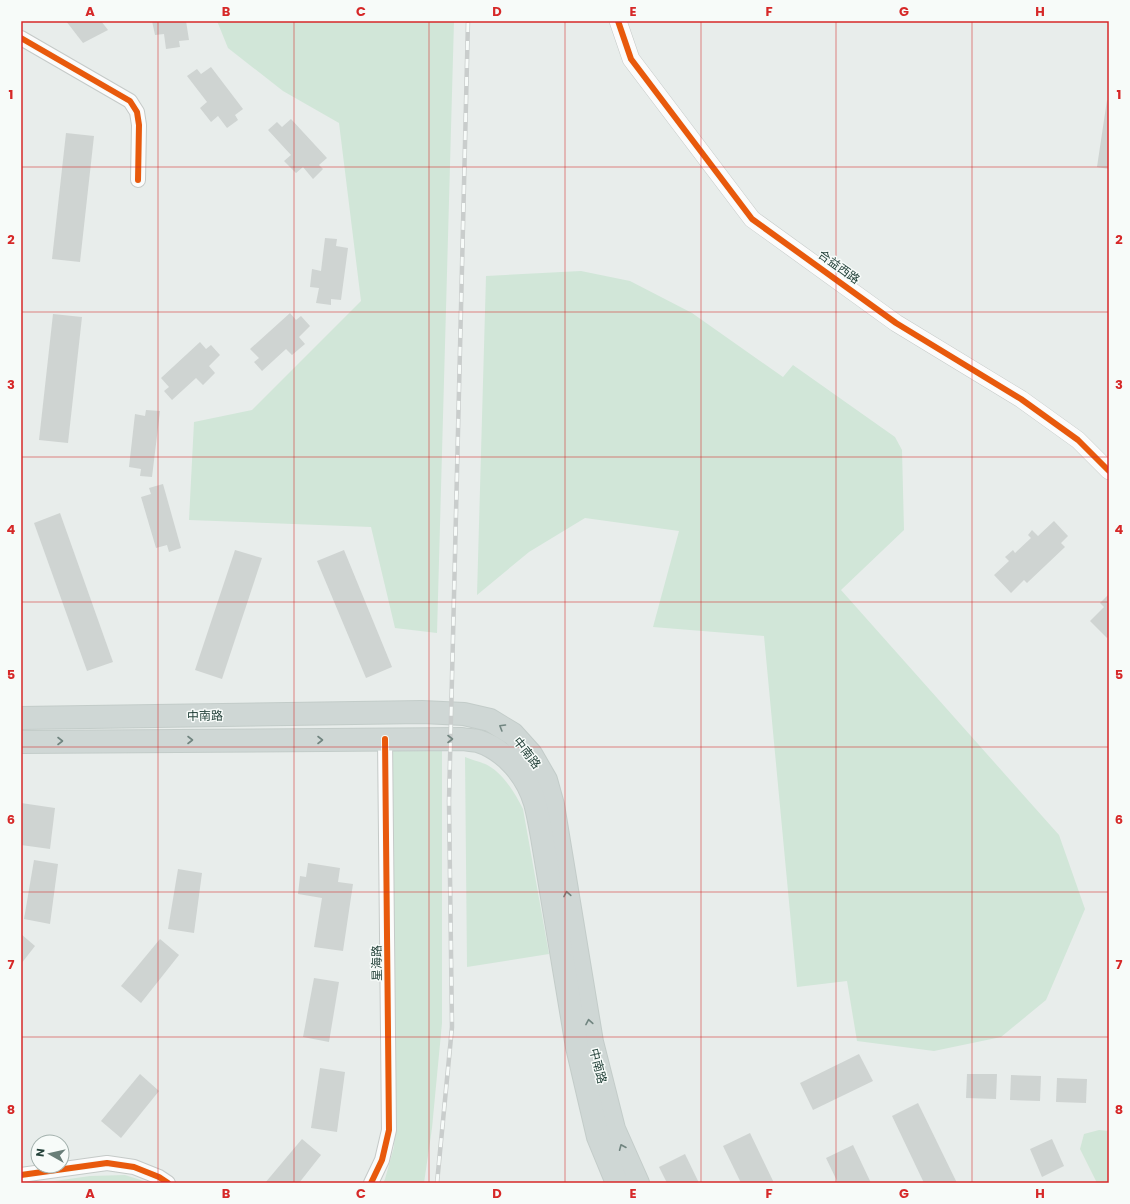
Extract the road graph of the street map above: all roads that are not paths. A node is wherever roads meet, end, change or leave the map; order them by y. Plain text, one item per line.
1 (618, 21) edge
2 (21, 38) edge
3 (138, 180) dead end
4 (1109, 471) edge
5 (21, 718) edge
6 (385, 739) junction
7 (21, 742) edge
8 (21, 1175) edge
9 (168, 1183) edge
10 (371, 1183) edge
11 (617, 1183) edge
12 (638, 1183) edge

1 - 4 street, 合益西路
2 - 3 street
12 -> 5 main road, 中南路
7 -> 6 main road, 中南路
6 - 10 street, 星海路
6 -> 11 main road, 中南路
8 - 9 street

